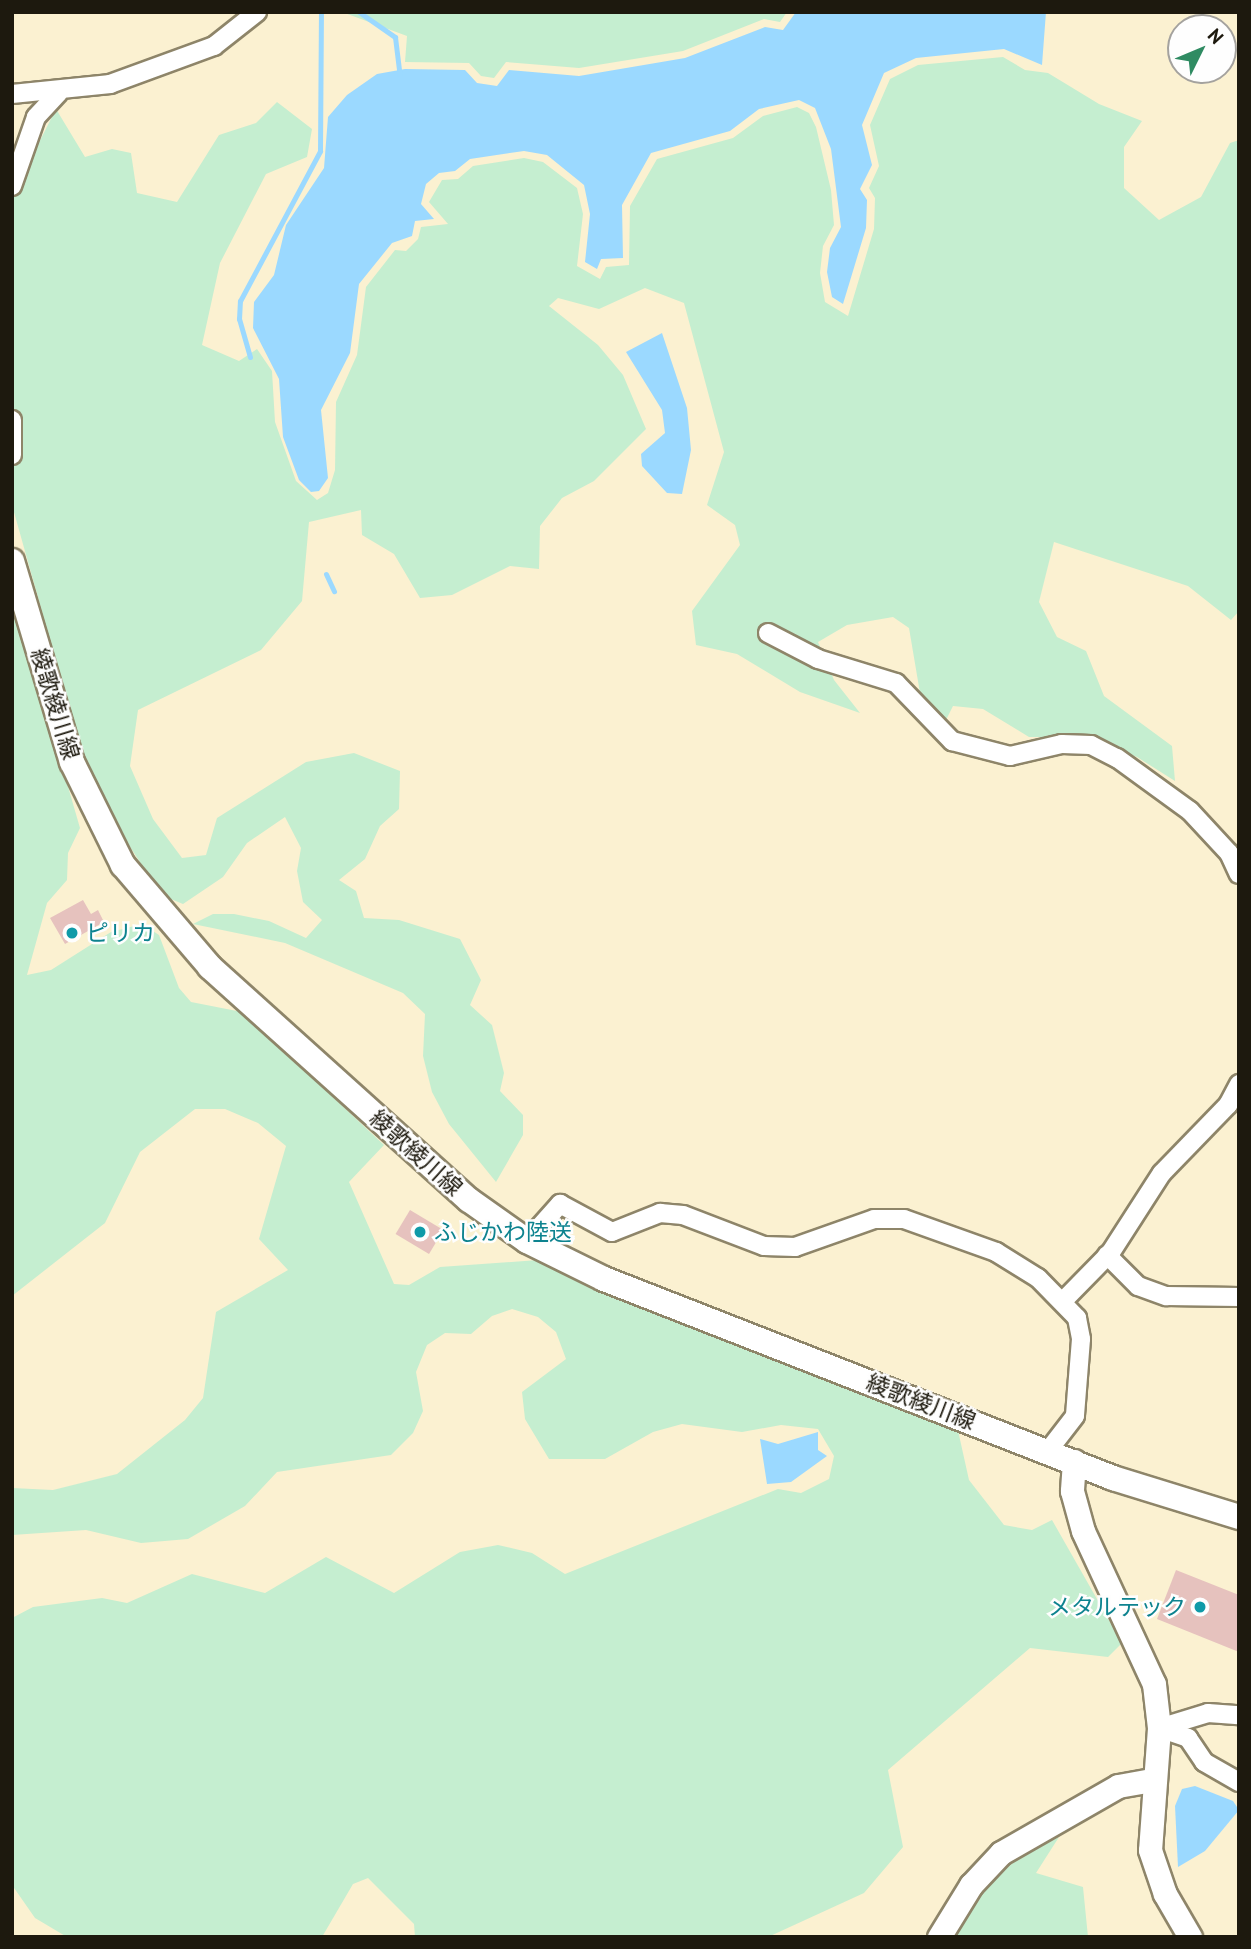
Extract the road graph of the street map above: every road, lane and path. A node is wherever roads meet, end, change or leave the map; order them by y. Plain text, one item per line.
1 (257, 12) edge
2 (58, 93) junction
3 (12, 94) edge
4 (12, 186) edge
5 (12, 420) edge
6 (12, 455) edge
7 (12, 561) edge
8 (768, 633) dead end
9 (1239, 874) edge
10 (1239, 1083) edge
11 (527, 1241) junction
12 (1107, 1255) junction
13 (1239, 1297) edge
14 (1063, 1301) junction
15 (1048, 1451) junction
16 (1074, 1461) junction
17 (1239, 1517) edge
18 (1239, 1715) edge
19 (1159, 1728) junction
20 (1153, 1780) junction
21 (1239, 1782) edge
22 (939, 1937) edge
23 (1190, 1937) edge

1 - 2 street
2 - 3 street
2 - 4 street
5 - 6 street
7 - 11 main road, 綾歌綾川線
8 - 9 street
10 - 12 street
11 - 14 street
11 - 15 main road, 綾歌綾川線
12 - 13 street
12 - 14 street
14 - 15 street
15 - 16 main road, 綾歌綾川線
16 - 17 main road, 綾歌綾川線
16 - 19 street
18 - 19 street
19 - 20 street
19 - 21 street
20 - 22 street
20 - 23 street

